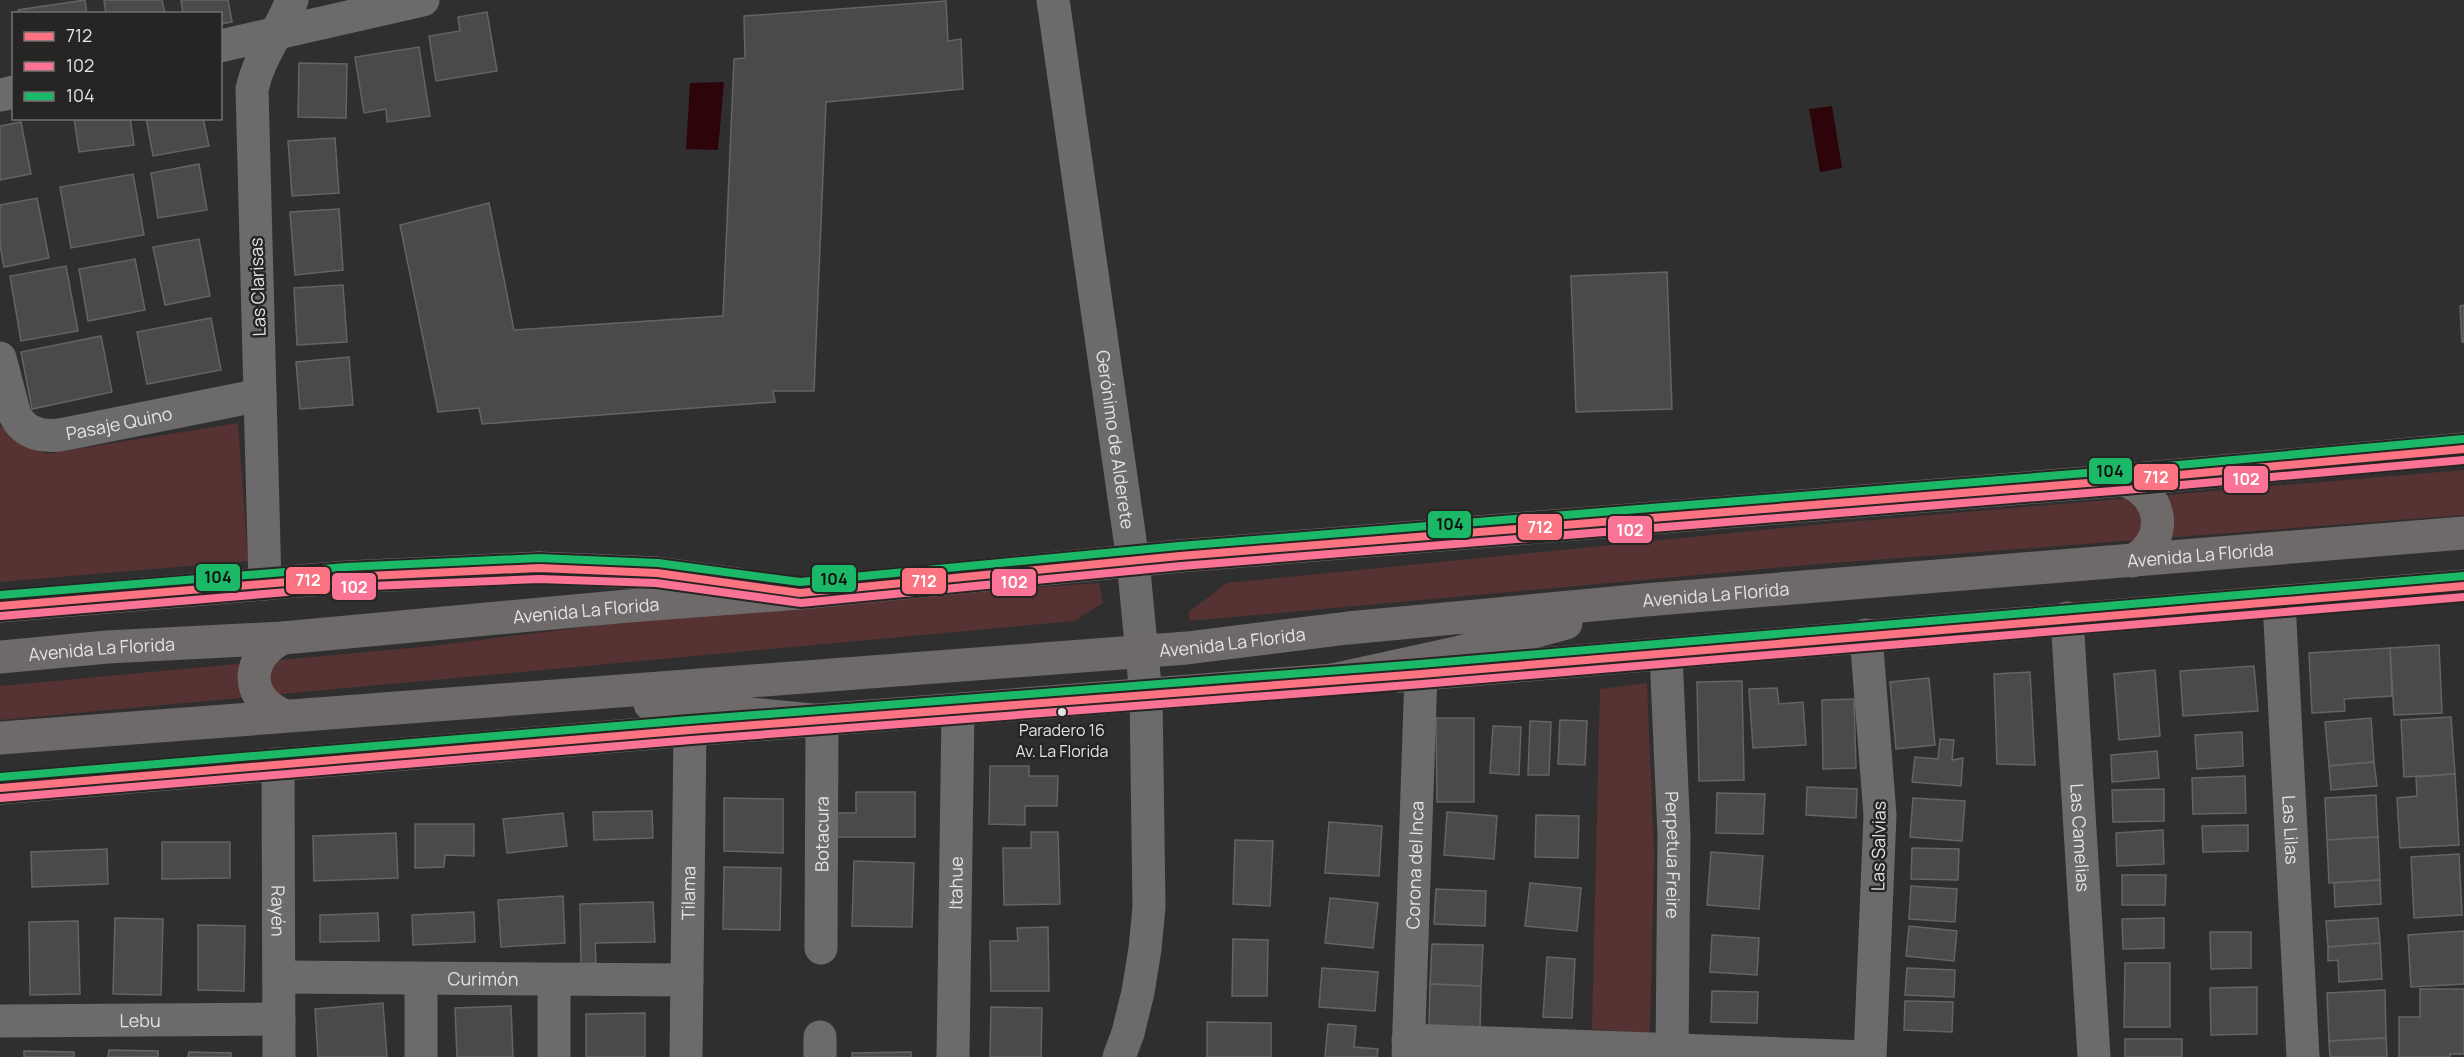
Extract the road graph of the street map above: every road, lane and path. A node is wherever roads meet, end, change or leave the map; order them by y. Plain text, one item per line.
1 (292, 0) edge
2 (423, 0) edge
3 (1053, 0) edge
4 (275, 33) junction
5 (222, 46) edge
6 (0, 358) edge
7 (260, 394) junction
8 (5, 397) edge
9 (2464, 449) edge
10 (2124, 480) junction
11 (2464, 533) edge
12 (1133, 561) junction
13 (2132, 561) junction
14 (539, 568) joint
15 (265, 584) junction
16 (2464, 586) edge
17 (800, 593) junction
18 (1645, 600) junction
19 (2279, 602) junction
20 (0, 606) edge
21 (2067, 618) junction
22 (1866, 635) junction
23 (283, 638) junction
24 (1142, 652) junction
25 (1666, 654) junction
26 (0, 657) edge
27 (1421, 674) junction
28 (1332, 680) junction
29 (1146, 695) junction
30 (559, 696) junction
31 (958, 710) junction
32 (283, 715) junction
33 (822, 721) junction
34 (690, 730) junction
35 (0, 738) edge
36 (278, 764) junction
37 (0, 788) edge
38 (821, 948) dead end
39 (279, 977) junction
40 (421, 979) junction
41 (554, 980) junction
42 (687, 981) junction
43 (279, 1019) junction
44 (0, 1021) edge
45 (1408, 1048) edge
46 (1672, 1053) edge
47 (279, 1057) edge
48 (421, 1057) edge
49 (554, 1057) edge
50 (686, 1057) edge
51 (953, 1057) edge
52 (1119, 1057) edge
53 (1868, 1057) edge
54 (2094, 1057) edge
55 (2303, 1057) edge

1 - 4 street, Las Clarisas
2 - 4 street
3 - 12 street, Gerónimo de Alderete
4 - 5 street
4 - 7 street, Las Clarisas
6 - 8 street, Pasaje Quino
7 - 8 street, Pasaje Quino
7 - 15 street, Las Clarisas
9 - 10 main road, Avenida La Florida
10 - 12 main road, Avenida La Florida
10 - 13 main road
11 - 13 main road, Avenida La Florida
12 - 17 main road, Avenida La Florida
12 - 24 street, Gerónimo de Alderete
13 - 18 main road, Avenida La Florida
14 - 15 street
14 - 17 main road
15 - 20 street
16 - 19 street
17 - 23 main road, Avenida La Florida
18 - 24 main road, Avenida La Florida
18 - 28 main road
19 - 21 street
19 - 55 street, Las Lilas
21 - 22 street
21 - 54 street, Las Camelias
22 - 25 street
22 - 53 street, Las Salvias
23 - 26 main road, Avenida La Florida
23 - 32 main road
24 - 29 street, Gerónimo de Alderete
24 - 30 main road, Avenida La Florida
25 - 27 street
25 - 46 street, Perpetua Freire
27 - 28 street
27 - 45 street, Corona del Inca
28 - 29 street
29 - 31 street
29 - 52 street, Gerónimo de Alderete
30 - 32 main road, Avenida La Florida
30 - 33 main road
31 - 33 street
31 - 51 street, Itahue
32 - 35 main road, Avenida La Florida
33 - 34 street
33 - 38 street, Botacura
34 - 36 street
34 - 42 street, Tilama
36 - 37 street
36 - 39 street, Rayén
39 - 40 street, Curimón
39 - 43 street, Rayén
40 - 41 street, Curimón
40 - 48 street
41 - 42 street, Curimón
41 - 49 street
42 - 50 street, Tilama
43 - 44 street, Lebu
43 - 47 street, Rayén
45 - 46 street
46 - 53 street

